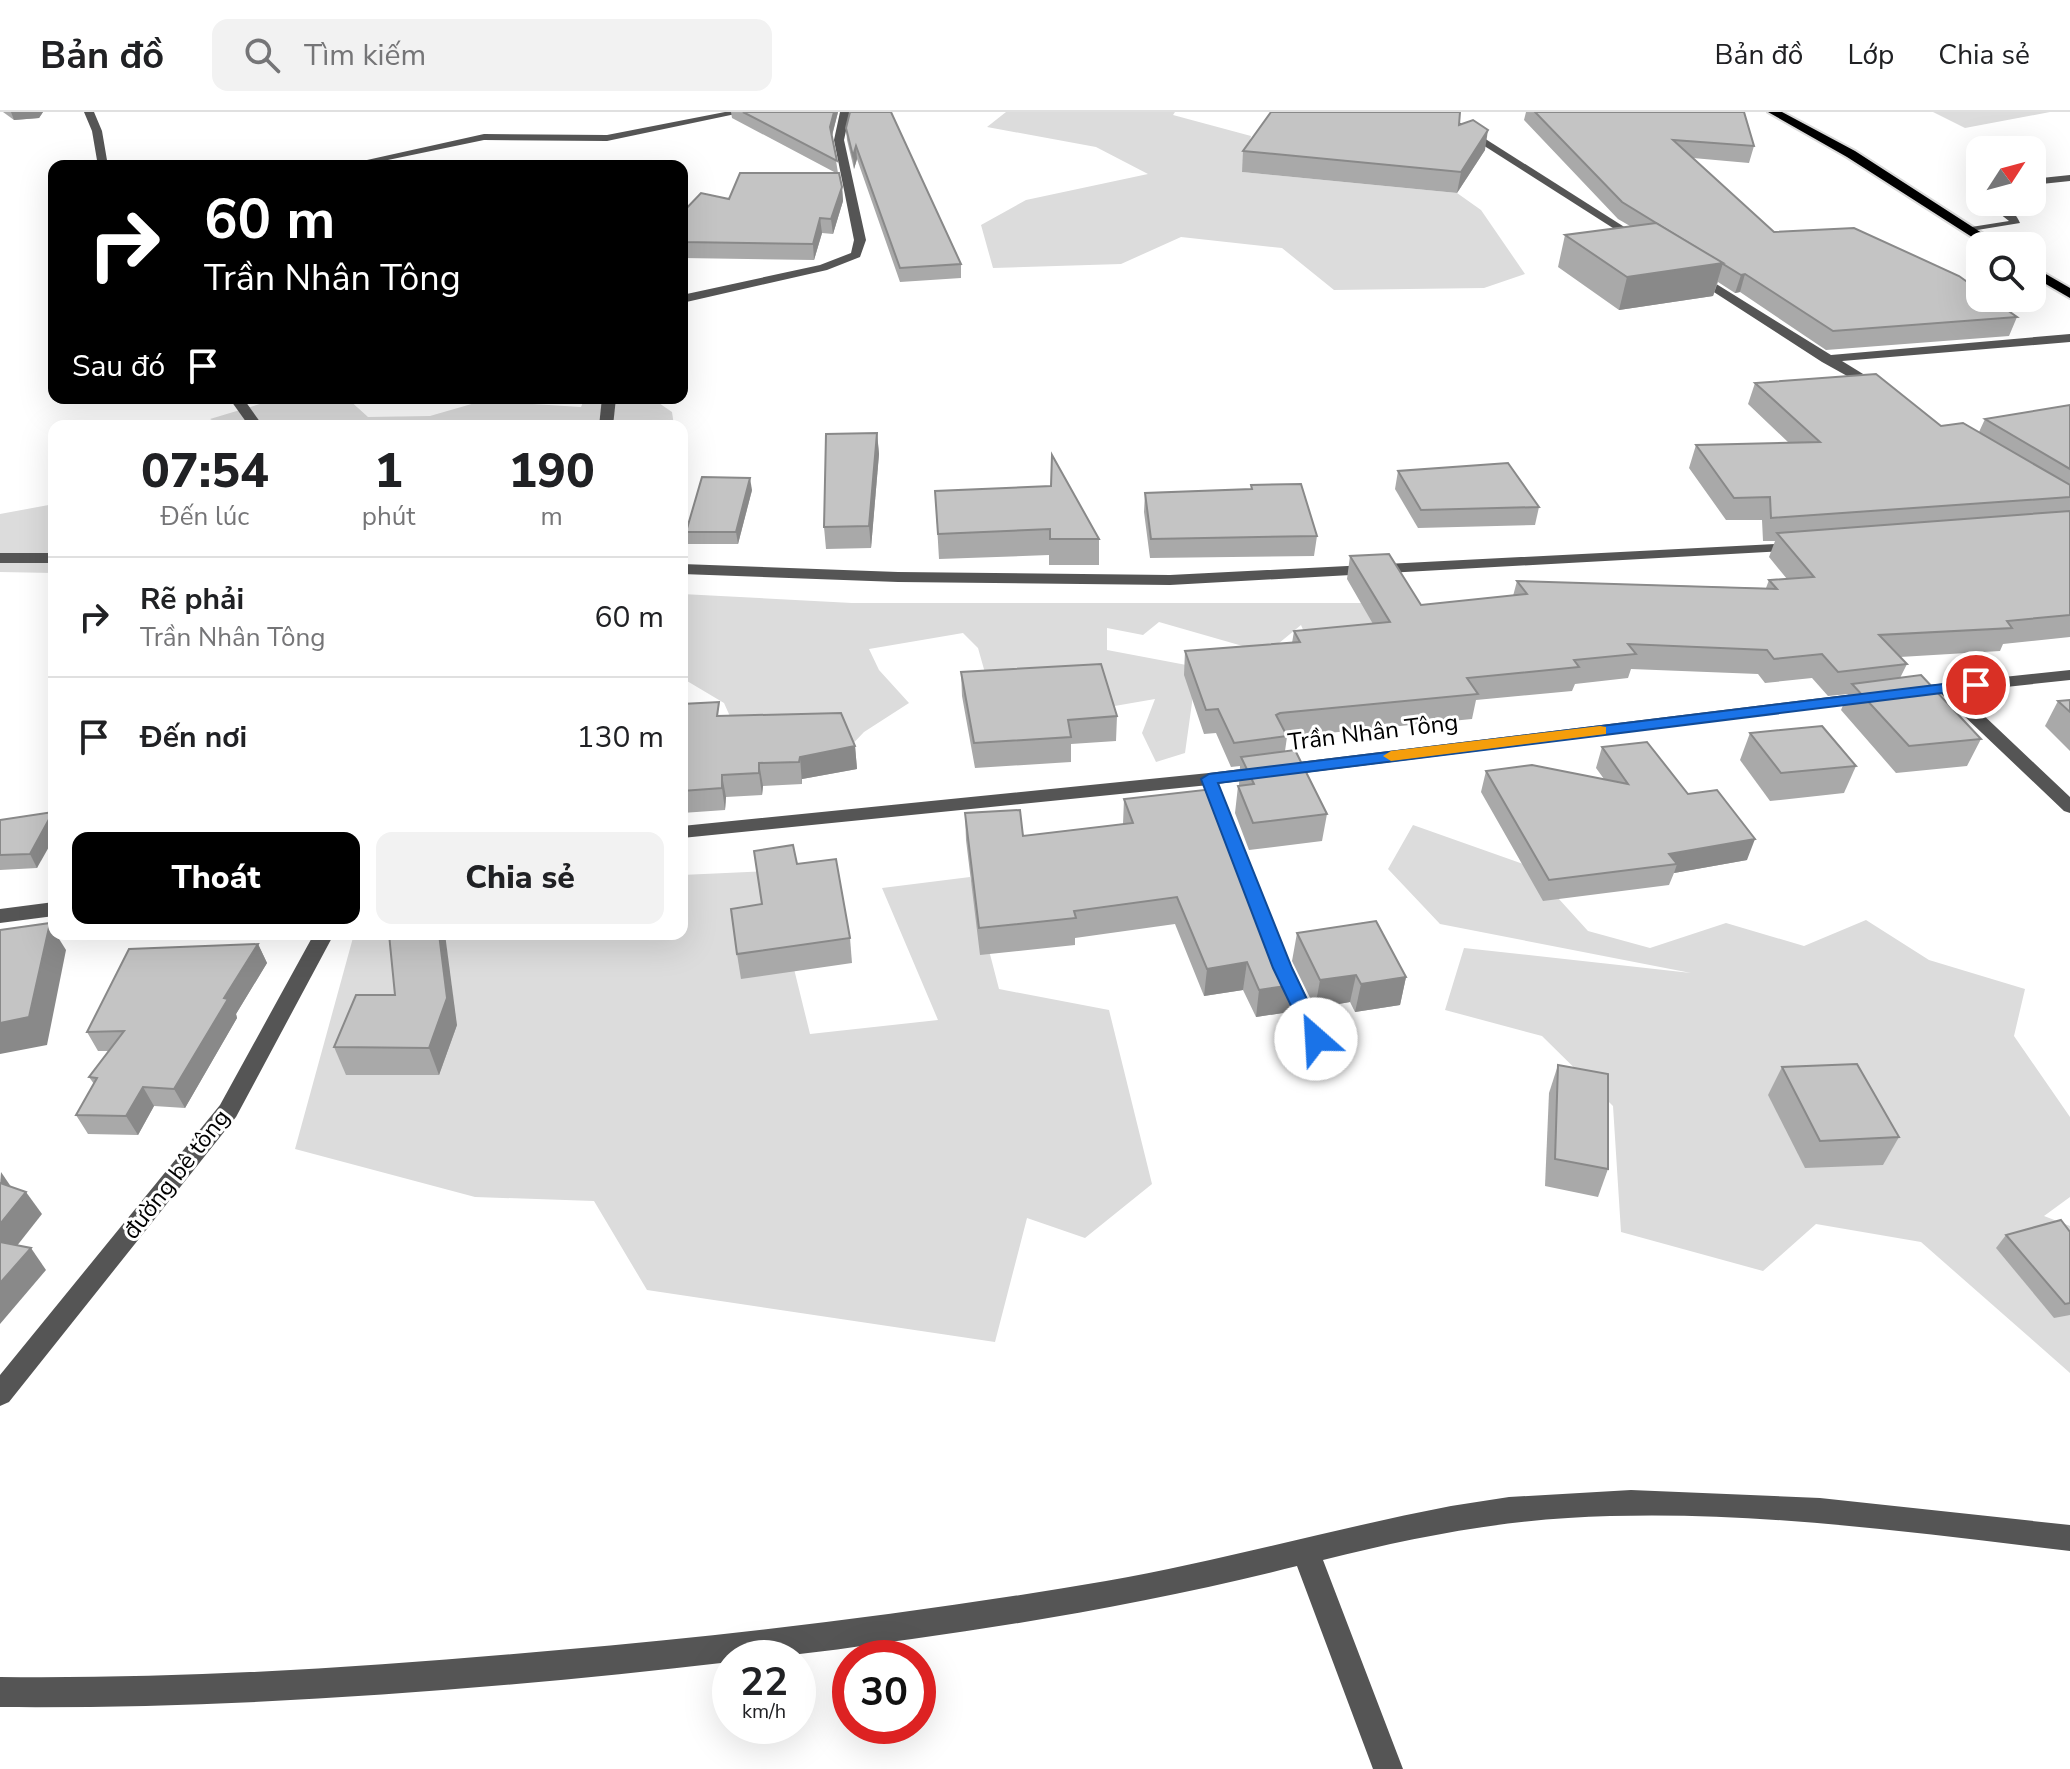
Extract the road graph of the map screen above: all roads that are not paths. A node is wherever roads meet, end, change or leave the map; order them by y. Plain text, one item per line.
1 (89, 112) edge
2 (740, 112) edge
3 (845, 112) edge
4 (1436, 112) edge
5 (1774, 112) edge
6 (102, 160) edge
7 (374, 160) edge
8 (2070, 178) edge
9 (2046, 181) edge
10 (2012, 216) edge
11 (1969, 230) junction
12 (1972, 232) edge
13 (1659, 253) edge
14 (1685, 269) edge
15 (2046, 279) edge
16 (2070, 294) edge
17 (688, 298) edge
18 (2070, 338) edge
19 (1826, 359) junction
20 (1883, 393) edge
21 (1808, 546) edge
22 (0, 558) edge
23 (48, 558) edge
24 (688, 569) edge
25 (2070, 675) edge
26 (1945, 688) junction
27 (2070, 807) edge
28 (688, 831) edge
29 (48, 910) edge
30 (0, 916) edge
31 (1271, 939) edge
32 (321, 940) edge
33 (1316, 1039) dead end
34 (0, 1394) edge
35 (2070, 1538) edge
36 (1306, 1552) junction
37 (0, 1692) edge
38 (1388, 1769) edge

1 - 6 street
2 - 7 street
3 - 17 street
4 - 13 street
5 - 11 highway
8 - 9 street
10 - 11 street
11 - 12 highway
14 - 19 street
15 - 16 highway
18 - 19 street
19 - 20 street
21 - 24 street
22 - 23 street
25 - 26 street, Trần Nhân Tông
26 - 27 street
26 - 28 street, Trần Nhân Tông
29 - 30 street
31 - 33 street
32 - 34 street, đường bê tông
35 - 36 street
36 - 37 street
36 - 38 street

